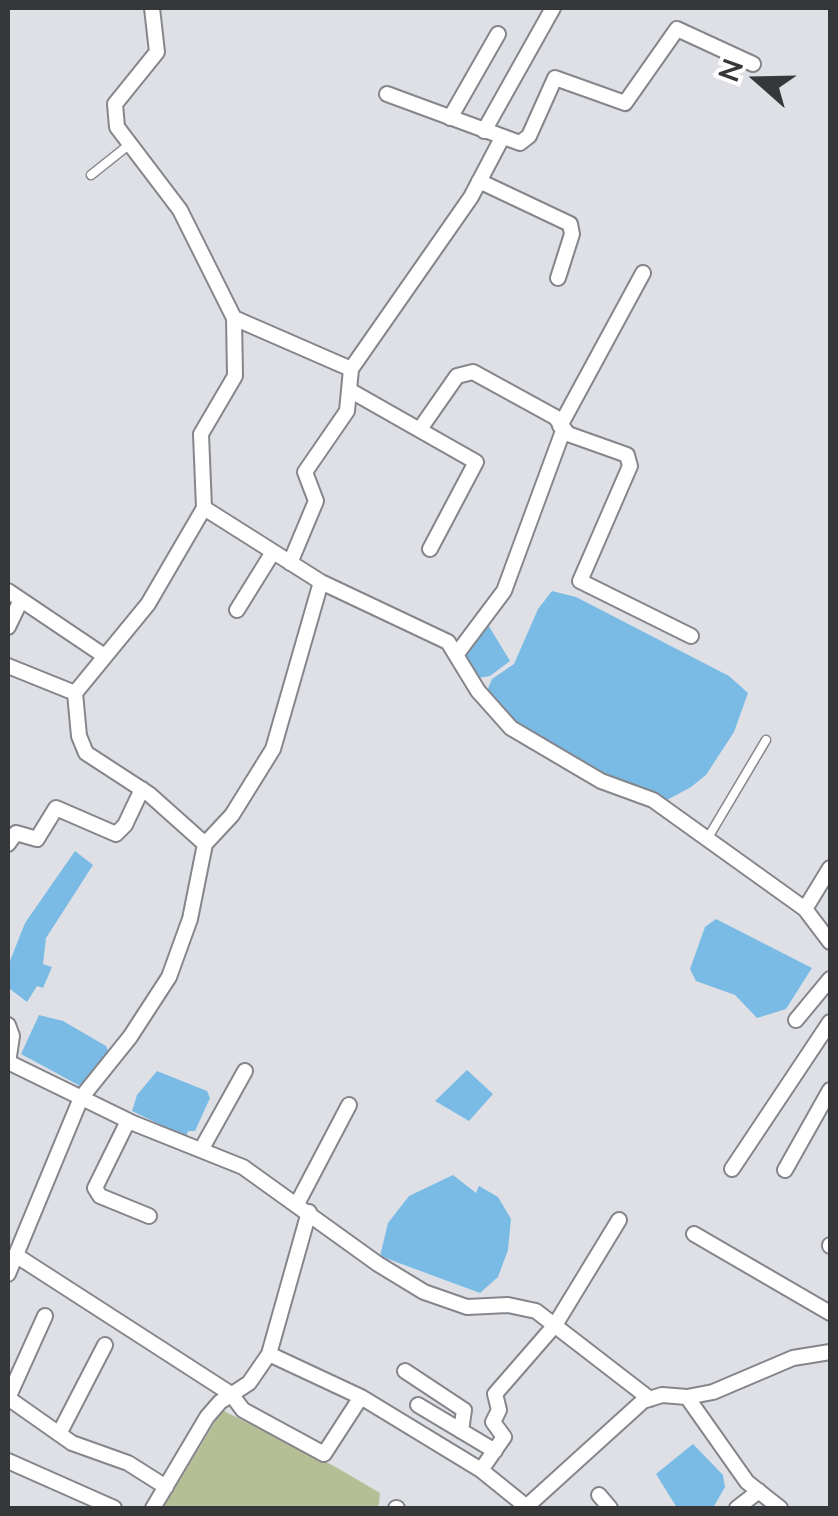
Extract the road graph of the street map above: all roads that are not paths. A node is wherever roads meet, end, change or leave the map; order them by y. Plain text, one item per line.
1 (152, 8) edge
2 (553, 8) edge
3 (498, 34) dead end
4 (753, 64) dead end
5 (387, 94) dead end
6 (450, 118) junction
7 (484, 132) junction
8 (502, 138) junction
9 (130, 144) junction
10 (91, 175) dead end
11 (479, 182) junction
12 (643, 273) dead end
13 (558, 278) dead end
14 (234, 318) junction
15 (351, 368) junction
16 (351, 391) junction
17 (420, 429) junction
18 (562, 429) junction
19 (204, 508) junction
20 (430, 549) dead end
21 (273, 552) junction
22 (290, 563) junction
23 (321, 582) junction
24 (8, 591) edge
25 (21, 600) junction
26 (237, 610) dead end
27 (8, 627) edge
28 (691, 636) dead end
29 (102, 655) junction
30 (456, 656) junction
31 (8, 666) edge
32 (75, 693) junction
33 (766, 740) dead end
34 (142, 789) junction
35 (706, 841) junction
36 (8, 844) edge
37 (205, 844) junction
38 (830, 868) edge
39 (805, 909) junction
40 (830, 942) edge
41 (830, 980) edge
42 (796, 1020) dead end
43 (830, 1022) edge
44 (8, 1025) edge
45 (8, 1062) edge
46 (246, 1071) dead end
47 (830, 1090) edge
48 (81, 1098) junction
49 (349, 1105) dead end
50 (128, 1121) junction
51 (201, 1150) junction
52 (732, 1169) dead end
53 (785, 1170) dead end
54 (303, 1208) junction
55 (149, 1216) dead end
56 (619, 1220) dead end
57 (694, 1234) dead end
58 (17, 1256) junction
59 (8, 1274) edge
60 (830, 1313) edge
61 (44, 1316) dead end
62 (555, 1325) junction
63 (105, 1345) dead end
64 (830, 1352) edge
65 (269, 1354) junction
66 (405, 1371) dead end
67 (231, 1394) junction
68 (360, 1397) junction
69 (687, 1397) junction
70 (650, 1399) junction
71 (418, 1405) dead end
72 (461, 1431) junction
73 (59, 1434) junction
74 (494, 1451) junction
75 (8, 1461) edge
76 (481, 1470) junction
77 (166, 1487) junction
78 (759, 1491) junction
79 (599, 1496) dead end
80 (114, 1508) edge
81 (153, 1508) edge
82 (527, 1508) edge
83 (610, 1508) edge
84 (738, 1508) edge
85 (780, 1508) edge

1 - 9 street
2 - 7 street
3 - 6 street
4 - 8 street
5 - 6 street
6 - 7 street
7 - 8 street
8 - 11 street
9 - 10 lane
9 - 14 street
11 - 13 street
11 - 15 street
12 - 18 street
14 - 15 street
14 - 19 street
15 - 16 street
16 - 17 street
16 - 22 street
17 - 18 street
17 - 20 street
18 - 28 street
18 - 30 street
19 - 21 street
19 - 29 street
21 - 22 street
21 - 26 street
22 - 23 street
23 - 30 street
23 - 37 street
24 - 25 street
25 - 27 street
25 - 29 street
29 - 32 street
30 - 35 street
31 - 32 street
32 - 34 street
33 - 35 lane
34 - 36 street
34 - 37 street
35 - 39 street
37 - 48 street
38 - 39 street
39 - 40 street
41 - 42 street
43 - 52 street
44 - 45 street
45 - 48 street
46 - 51 street
47 - 53 street
48 - 50 street
48 - 58 street
49 - 54 street
50 - 51 street
50 - 55 street
51 - 54 street
54 - 62 street
54 - 65 street
56 - 62 street
57 - 60 street
58 - 59 street
58 - 67 street
61 - 73 street
62 - 70 street
62 - 74 street
63 - 73 street
64 - 69 street
65 - 67 street
65 - 68 street
66 - 72 street
67 - 68 street
67 - 77 street
68 - 76 street
69 - 70 street
69 - 78 street
70 - 82 street
71 - 72 street
72 - 74 street
73 - 77 street
74 - 76 street
75 - 80 street
76 - 82 street
77 - 81 street
78 - 84 street
78 - 85 street
79 - 83 street

